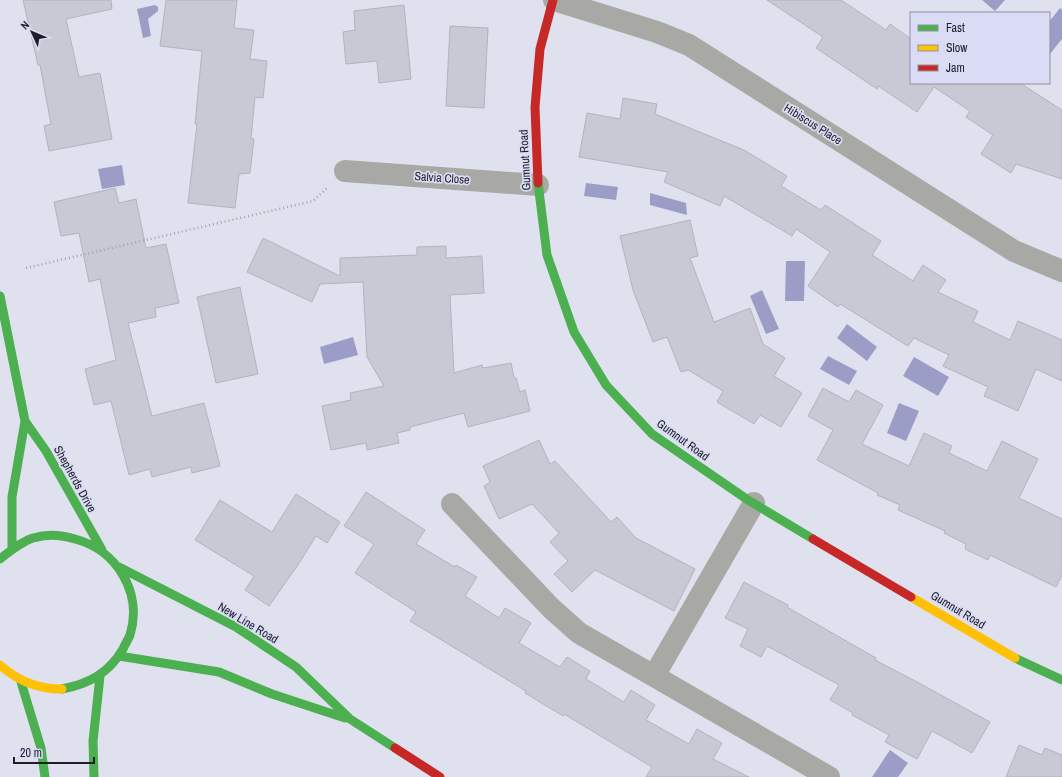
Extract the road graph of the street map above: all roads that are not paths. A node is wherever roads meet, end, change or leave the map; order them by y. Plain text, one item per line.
1 (553, 0) edge
2 (345, 171) road end
3 (538, 185) junction
4 (1062, 271) edge
5 (0, 296) edge
6 (25, 421) junction
7 (754, 503) junction
8 (452, 504) dead end
9 (12, 549) junction
10 (102, 550) junction
11 (0, 559) edge
12 (119, 567) junction
13 (119, 656) junction
14 (0, 665) edge
15 (100, 676) junction
16 (654, 676) junction
17 (1062, 680) edge
18 (21, 682) junction
19 (350, 719) junction
20 (45, 777) edge
21 (94, 777) edge
22 (440, 777) edge
23 (829, 777) edge

1 - 3 main road, Gumnut Road
1 - 4 street, Hibiscus Place
2 - 3 street, Salvia Close
3 - 7 main road, Gumnut Road
5 - 6 main road, Shepherds Drive
6 - 9 main road, Shepherds Drive
6 - 10 main road, Shepherds Drive
7 - 16 street
7 - 17 main road, Gumnut Road
8 - 16 street
9 - 10 main road
9 - 11 main road
10 - 12 main road
12 - 13 main road
12 - 19 main road, New Line Road
13 - 15 main road
13 - 19 main road, New Line Road
14 - 18 main road
15 - 18 main road
15 - 21 main road
16 - 23 street
18 - 20 main road
19 - 22 main road, New Line Road

